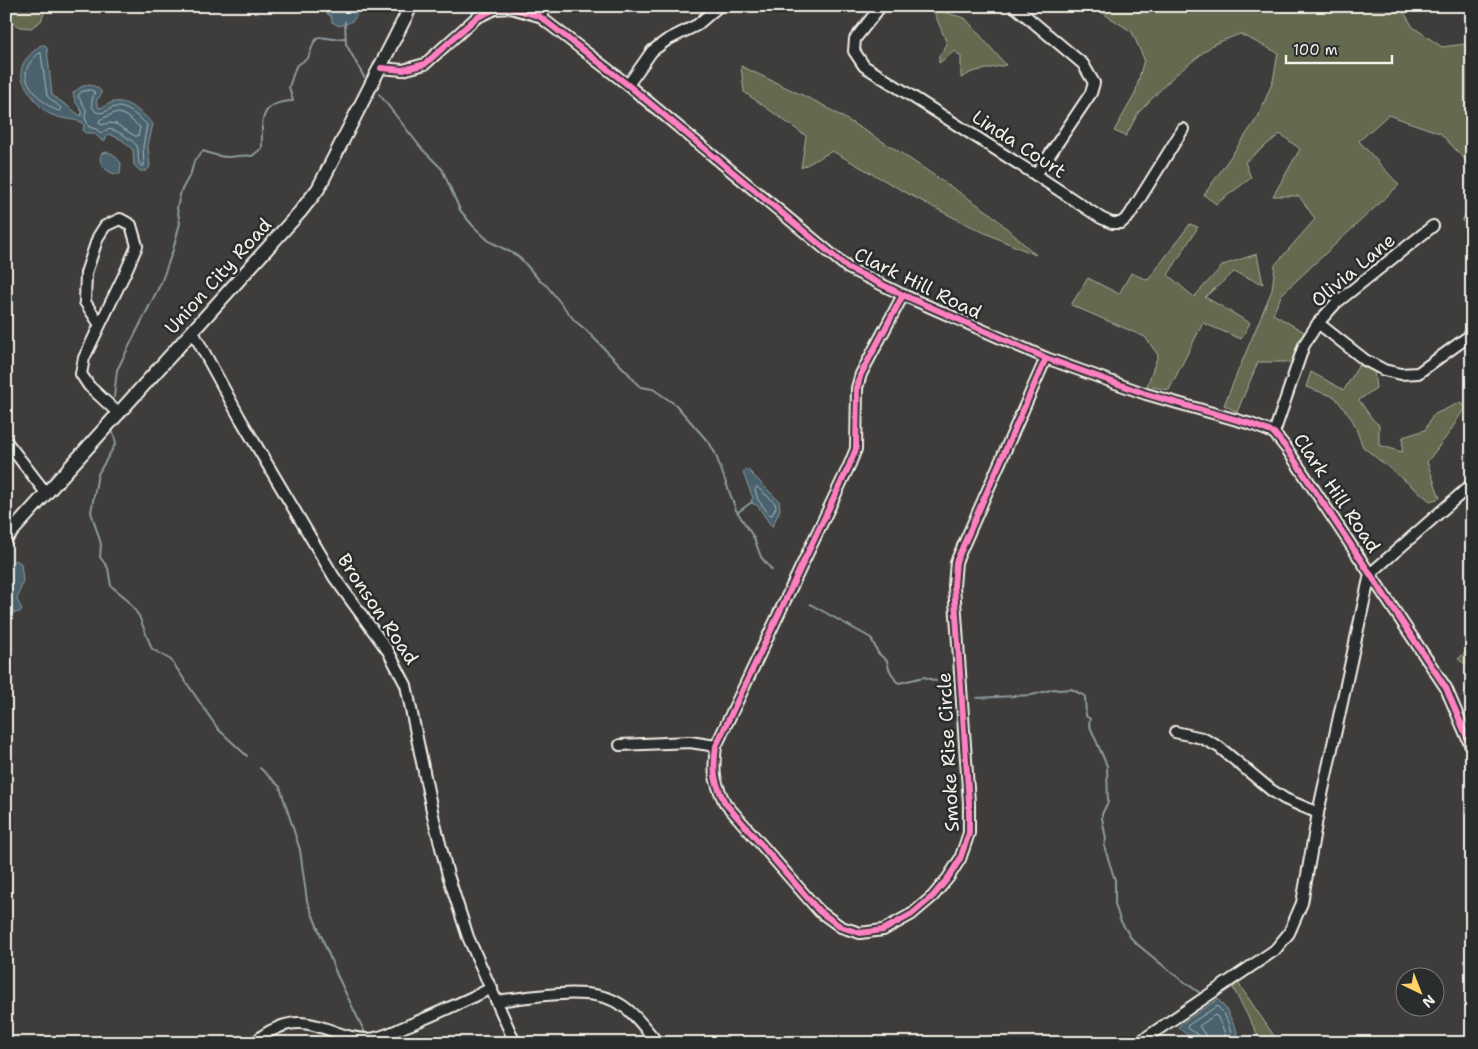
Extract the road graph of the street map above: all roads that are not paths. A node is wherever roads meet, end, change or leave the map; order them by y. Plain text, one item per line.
1 (411, 6) edge
2 (548, 6) edge
3 (720, 6) edge
4 (880, 6) edge
5 (1014, 6) edge
6 (539, 16) junction
7 (381, 68) junction
8 (628, 85) junction
9 (1183, 129) dead end
10 (1036, 175) junction
11 (1433, 226) dead end
12 (903, 295) junction
13 (1318, 323) junction
14 (100, 324) junction
15 (193, 332) junction
16 (1472, 334) edge
17 (1046, 358) junction
18 (119, 414) junction
19 (1274, 433) junction
20 (6, 441) edge
21 (1472, 484) edge
22 (46, 493) junction
23 (6, 538) edge
24 (1370, 574) junction
25 (1174, 732) dead end
26 (620, 744) dead end
27 (716, 746) junction
28 (1472, 749) edge
29 (1318, 813) junction
30 (492, 988) junction
31 (497, 1001) junction
32 (255, 1043) edge
33 (514, 1043) edge
34 (658, 1043) edge
35 (1138, 1043) edge

1 - 7 main road, Union City Road
2 - 6 street
3 - 8 street
4 - 10 street, Linda Court
5 - 10 street
6 - 7 street, Clark Hill Road
6 - 8 street, Clark Hill Road
7 - 15 main road, Union City Road
8 - 12 street, Clark Hill Road
9 - 10 street, Linda Court
11 - 13 street, Olivia Lane
12 - 17 street, Clark Hill Road
12 - 27 street, Smoke Rise Circle
13 - 16 street
13 - 19 street, Olivia Lane
14 - 14 street
14 - 18 street
15 - 18 main road, Union City Road
15 - 30 street, Bronson Road
17 - 19 street, Clark Hill Road
17 - 27 street, Smoke Rise Circle
18 - 22 main road, Union City Road
19 - 24 street, Clark Hill Road
20 - 22 street
21 - 24 street
22 - 23 main road, Union City Road
24 - 28 street
24 - 29 street, Clark Hill Road
25 - 29 street
26 - 27 street
29 - 35 street, Clark Hill Road
30 - 31 street, Bronson Road
30 - 32 street
31 - 33 street, Bronson Road
31 - 34 street

